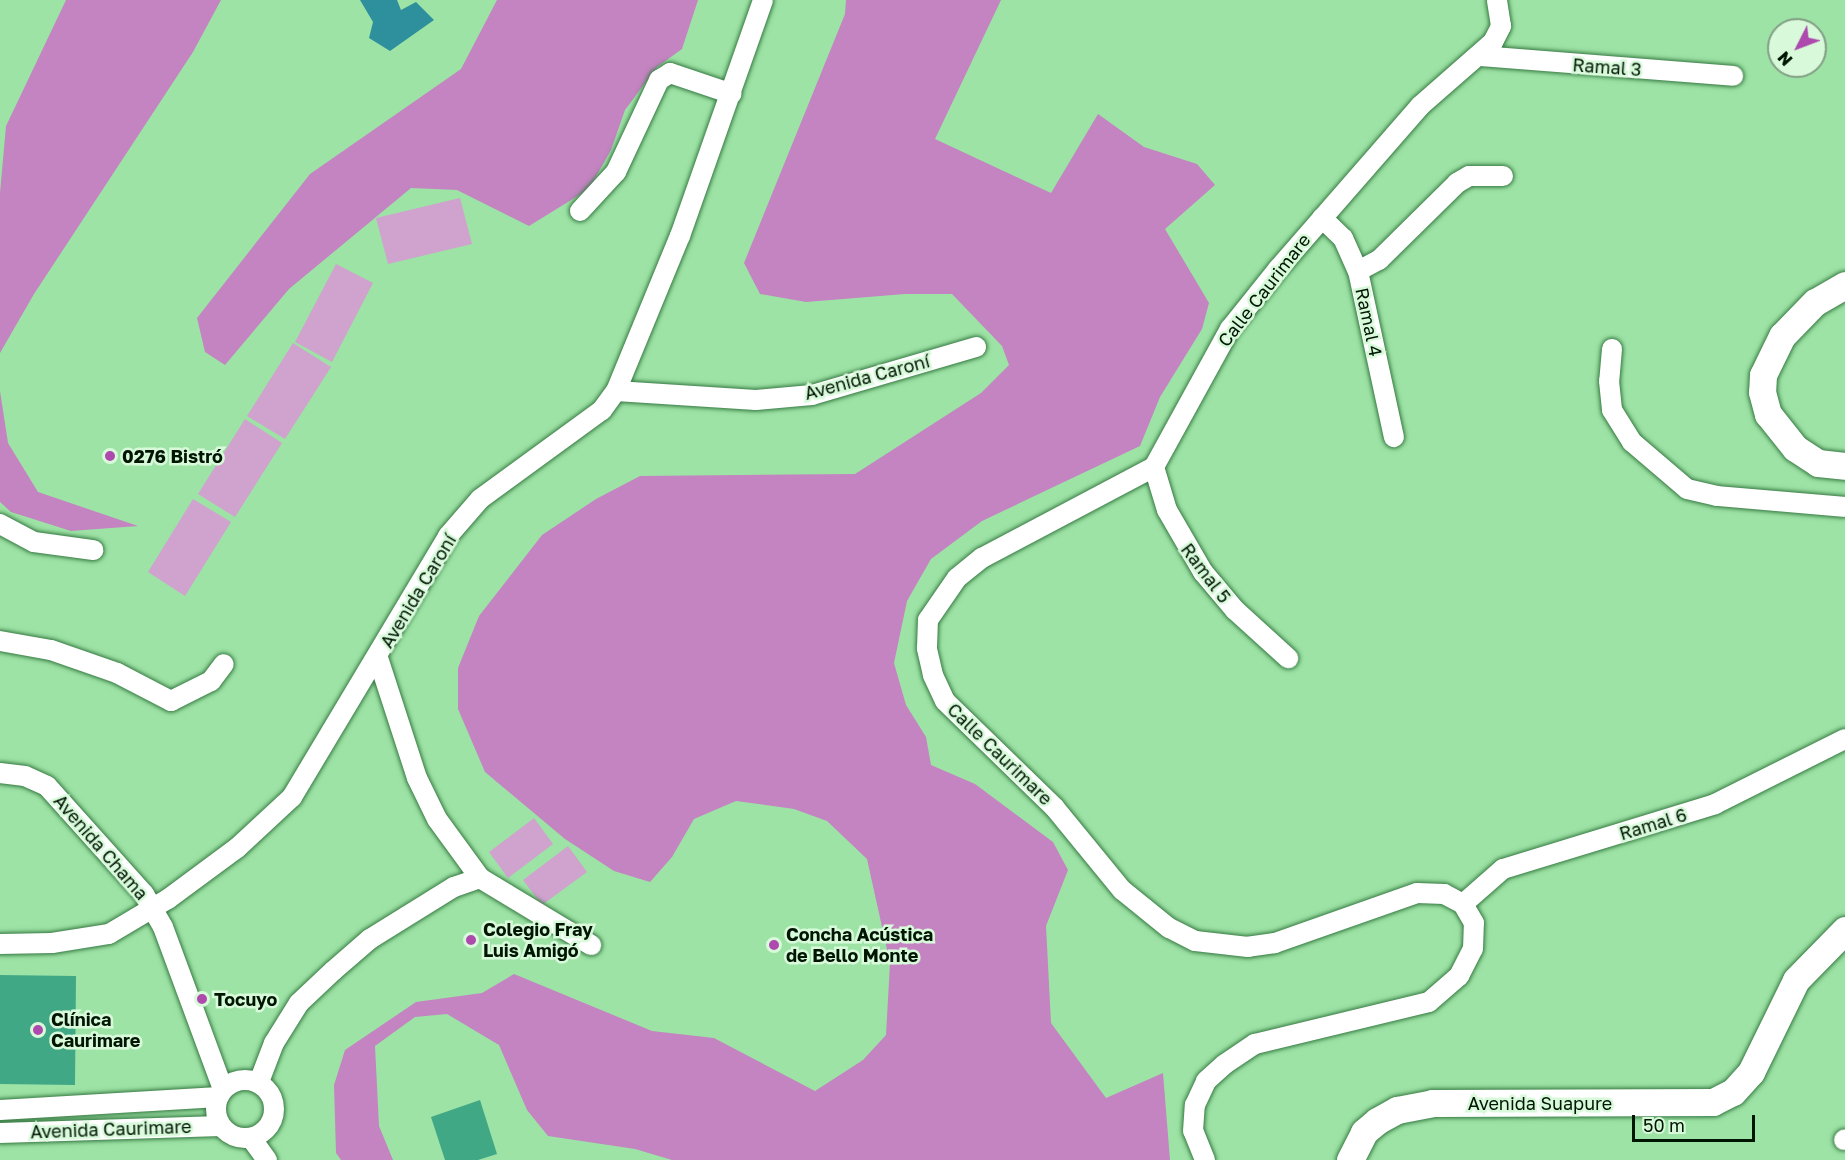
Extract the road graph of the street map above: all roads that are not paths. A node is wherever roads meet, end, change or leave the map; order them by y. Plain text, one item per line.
1 (763, 0) edge
2 (1497, 0) edge
3 (1481, 56) junction
4 (1733, 76) dead end
5 (732, 94) junction
6 (1503, 176) dead end
7 (580, 211) dead end
8 (1322, 218) junction
9 (1358, 271) junction
10 (1845, 285) edge
11 (976, 347) dead end
12 (1612, 349) dead end
13 (616, 391) junction
14 (1394, 437) dead end
15 (1845, 466) edge
16 (1154, 467) junction
17 (1845, 507) edge
18 (0, 524) edge
19 (93, 550) dead end
20 (0, 641) edge
21 (378, 658) junction
22 (1288, 658) dead end
23 (224, 664) dead end
24 (1845, 739) edge
25 (0, 773) edge
26 (480, 878) junction
27 (1463, 904) junction
28 (153, 909) junction
29 (1845, 930) edge
30 (0, 944) edge
31 (591, 945) dead end
32 (259, 1082) junction
33 (221, 1093) junction
34 (0, 1110) edge
35 (221, 1126) junction
36 (0, 1133) edge
37 (251, 1138) junction
38 (267, 1160) edge
39 (1205, 1160) edge
40 (1350, 1160) edge

1 - 5 street
2 - 3 street, Calle Caurimare
3 - 4 street, Ramal 3
3 - 8 street, Calle Caurimare
5 - 7 street
5 - 13 street
6 - 9 street
8 - 9 street, Ramal 4
8 - 16 street, Calle Caurimare
9 - 14 street, Ramal 4
10 - 15 street
11 - 13 street, Avenida Caroní
12 - 17 street
13 - 21 street, Avenida Caroní
16 - 22 street, Ramal 5
16 - 27 street, Calle Caurimare
18 - 19 street
20 - 23 street
21 - 26 street
21 - 28 street, Avenida Caroní
24 - 27 street, Ramal 6
25 - 28 street, Avenida Chama
26 - 31 street
26 - 32 street
27 - 39 street
28 - 30 street, Avenida Caroní
28 - 33 street, Avenida Chama
29 - 40 street, Avenida Suapure
32 - 33 street
32 - 37 street
33 - 34 street, Avenida Caurimare
33 - 35 street
35 - 36 street, Avenida Caurimare
35 - 37 street
37 - 38 street

